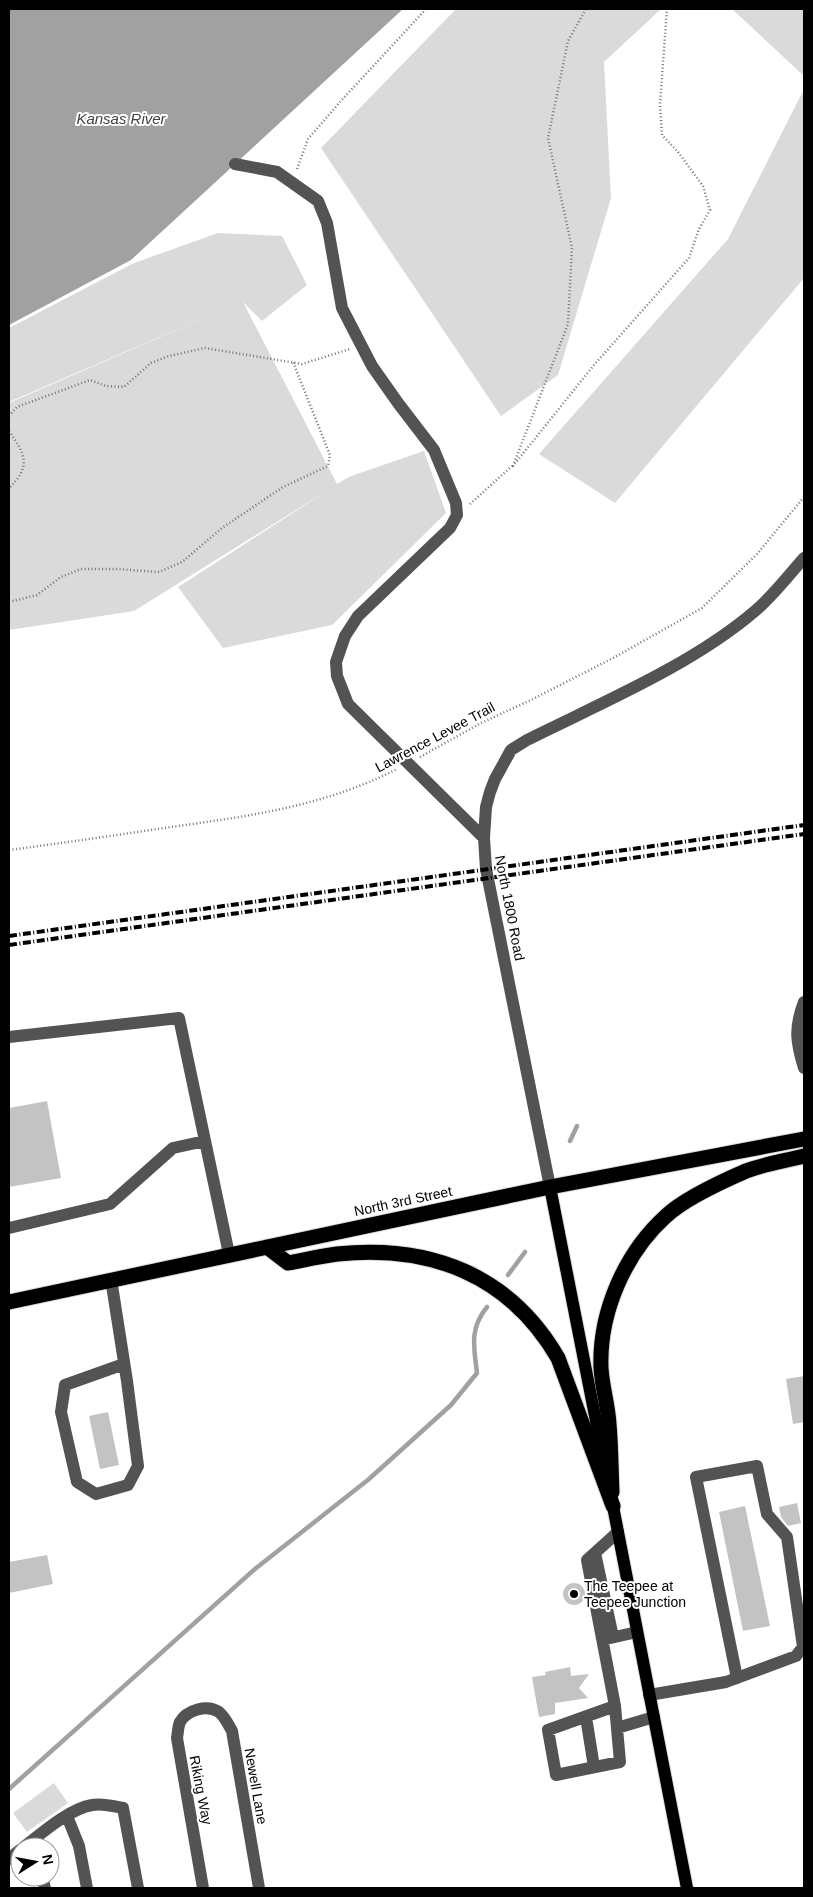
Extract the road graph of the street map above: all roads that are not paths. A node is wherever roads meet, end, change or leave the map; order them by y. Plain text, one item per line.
1 (235, 164) dead end
2 (804, 558) edge
3 (484, 838) junction
4 (804, 1002) edge
5 (9, 1037) edge
6 (804, 1068) edge
7 (804, 1139) edge
8 (205, 1141) junction
9 (804, 1156) edge
10 (550, 1187) junction
11 (9, 1228) edge
12 (267, 1247) junction
13 (229, 1254) junction
14 (110, 1279) junction
15 (9, 1302) edge
16 (124, 1364) junction
17 (613, 1506) junction
18 (618, 1532) junction
19 (637, 1632) junction
20 (608, 1638) junction
21 (737, 1678) junction
22 (649, 1696) junction
23 (615, 1706) junction
24 (200, 1709) joint
25 (586, 1717) junction
26 (654, 1717) junction
27 (617, 1728) junction
28 (594, 1767) junction
29 (67, 1816) junction
30 (40, 1837) edge
31 (87, 1888) edge
32 (138, 1888) edge
33 (203, 1888) edge
34 (259, 1888) edge
35 (686, 1888) edge

1 - 3 street
2 - 3 street, North 1800 Road
3 - 10 street, North 1800 Road
4 - 6 street
5 - 8 street
7 - 10 highway, North 3rd Street
8 - 11 street
8 - 13 street
9 - 17 highway
10 - 12 highway, North 3rd Street
10 - 17 main road
12 - 13 highway, North 3rd Street
12 - 17 highway
13 - 14 highway, North 3rd Street
14 - 15 highway, North 3rd Street
14 - 16 street
16 - 16 street
17 - 18 main road
18 - 19 main road
18 - 20 street
19 - 20 street
19 - 22 main road
20 - 23 street
21 - 21 street
21 - 22 street
22 - 26 main road
23 - 25 street
23 - 27 street
24 - 33 street, Riking Way
24 - 34 street, Newell Lane
25 - 28 street
25 - 28 street
26 - 27 street
26 - 35 main road
27 - 28 street
29 - 30 street
29 - 31 street
29 - 32 street

